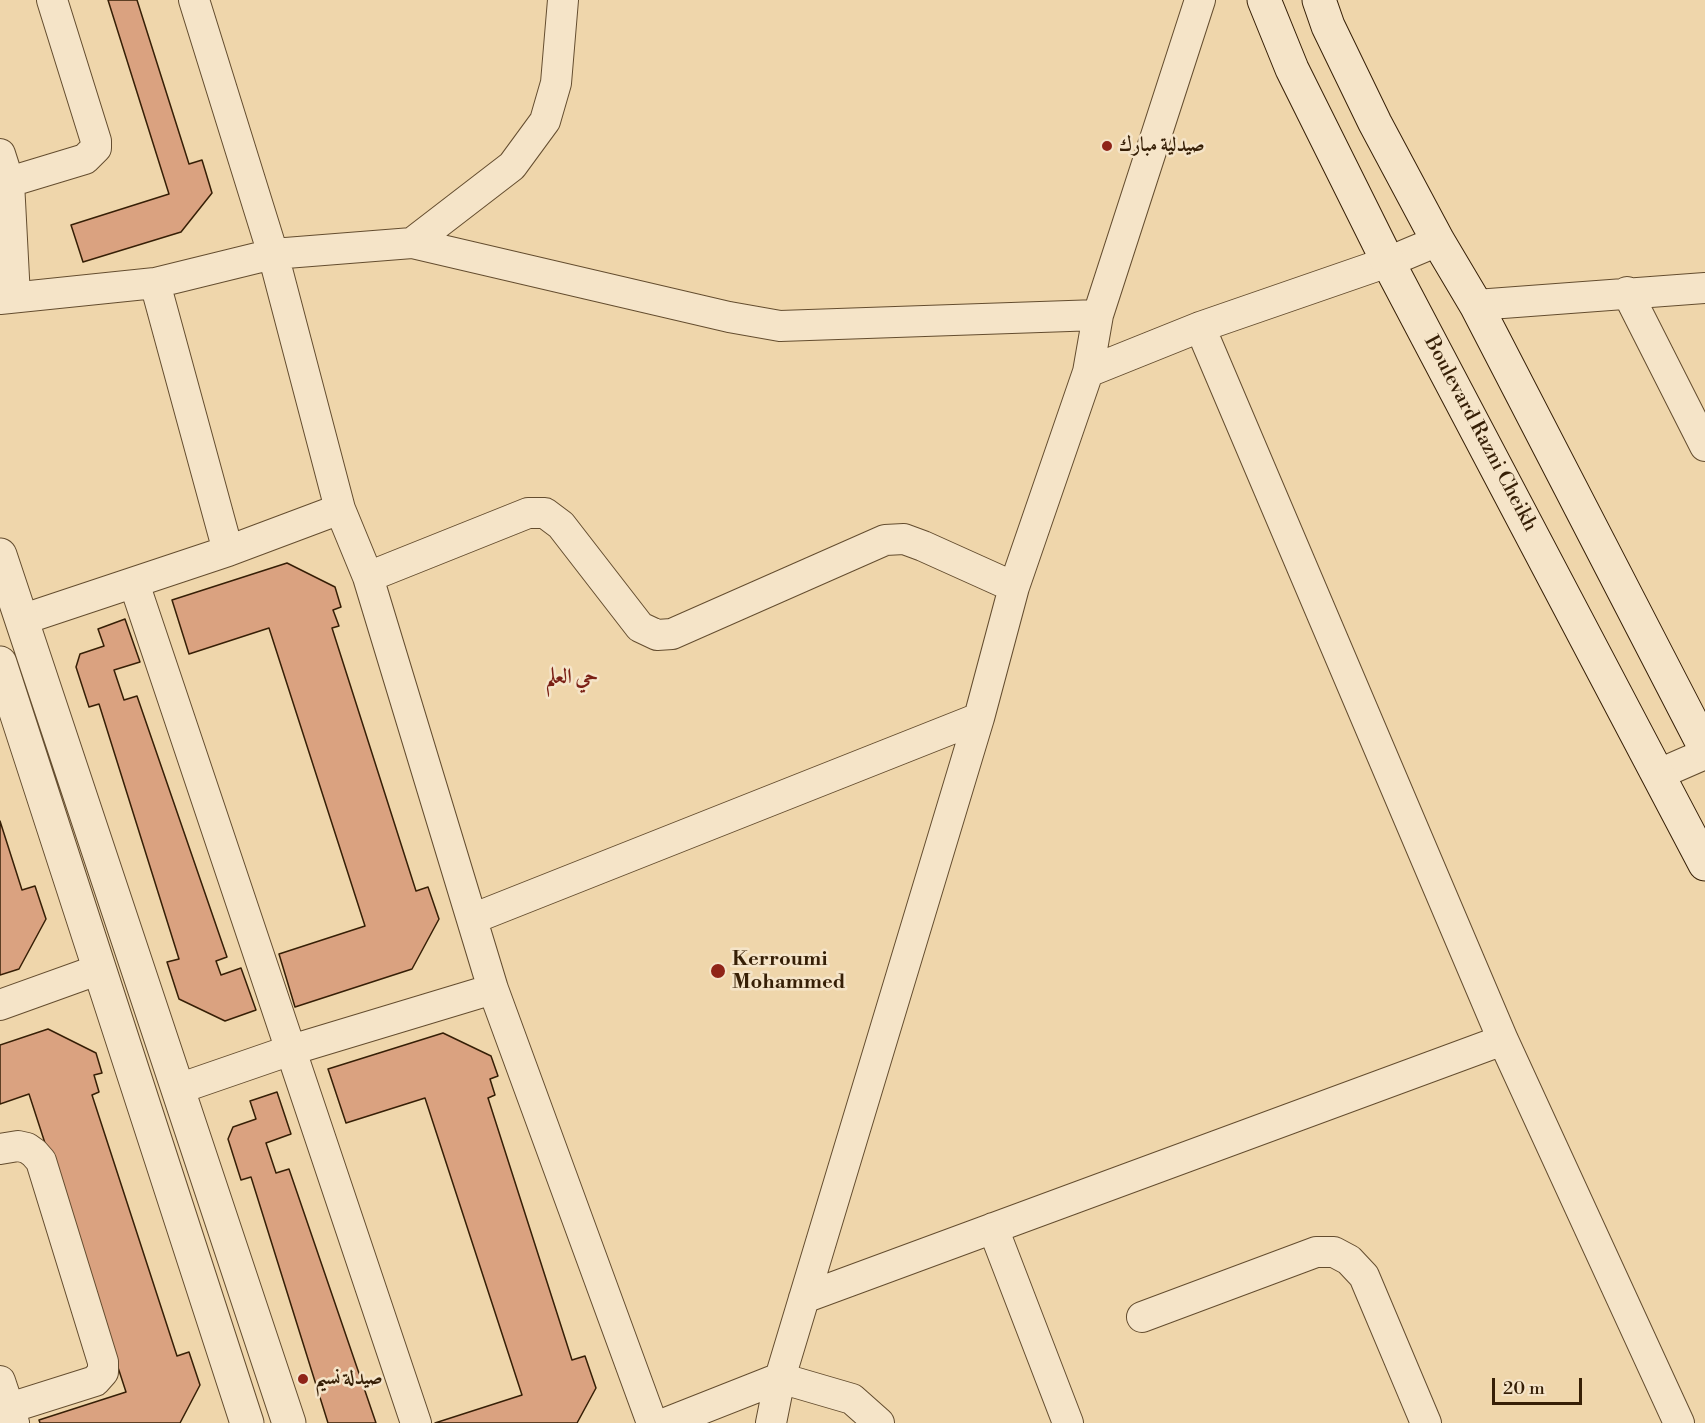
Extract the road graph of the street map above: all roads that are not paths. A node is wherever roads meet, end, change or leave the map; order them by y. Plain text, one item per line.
1 (52, 0) edge
2 (194, 0) edge
3 (563, 0) edge
4 (1200, 0) edge
5 (1264, 0) edge
6 (1318, 0) edge
7 (4, 168) edge
8 (1438, 241) junction
9 (412, 243) junction
10 (273, 254) junction
11 (1388, 262) junction
12 (154, 284) junction
13 (1705, 288) edge
14 (1627, 292) junction
15 (8, 298) edge
16 (1476, 305) junction
17 (1098, 315) junction
18 (1200, 327) junction
19 (1088, 372) junction
20 (1705, 446) edge
21 (340, 509) junction
22 (228, 551) junction
23 (0, 555) edge
24 (368, 577) junction
25 (134, 583) junction
26 (1014, 587) junction
27 (21, 620) junction
28 (0, 663) edge
29 (979, 718) junction
30 (1705, 748) edge
31 (1705, 754) edge
32 (1659, 774) junction
33 (1705, 864) edge
34 (472, 919) junction
35 (100, 969) junction
36 (493, 988) junction
37 (0, 1005) edge
38 (152, 1012) junction
39 (117, 1023) junction
40 (1503, 1040) junction
41 (291, 1050) junction
42 (178, 1089) junction
43 (0, 1149) edge
44 (993, 1228) junction
45 (804, 1298) junction
46 (1142, 1317) dead end
47 (780, 1378) junction
48 (6, 1406) edge
49 (248, 1423) edge
50 (289, 1423) edge
51 (417, 1423) edge
52 (652, 1423) edge
53 (666, 1423) edge
54 (771, 1423) edge
55 (879, 1423) edge
56 (1068, 1423) edge
57 (1426, 1423) edge
58 (1678, 1423) edge

1 - 7 street
2 - 10 street
3 - 9 street
4 - 17 street
5 - 11 main road, Boulevard Razni Cheikh
6 - 8 main road
7 - 15 street
8 - 11 street
8 - 16 main road
9 - 10 street
9 - 17 street
10 - 12 street
10 - 21 street
11 - 18 street
11 - 32 main road, Boulevard Razni Cheikh
12 - 15 street
12 - 22 street
13 - 14 street
14 - 16 street
14 - 20 street
16 - 30 main road
17 - 19 street
18 - 19 street
18 - 40 street
19 - 26 street
21 - 22 street
21 - 24 street
22 - 25 street
23 - 27 main road
24 - 26 street
24 - 34 street
25 - 27 street
25 - 41 street
26 - 29 street
27 - 38 main road
28 - 35 main road
29 - 34 street
29 - 45 street
31 - 32 street
32 - 33 main road, Boulevard Razni Cheikh
34 - 36 street
35 - 37 street
35 - 39 main road
36 - 41 street
36 - 52 street
38 - 39 main road
38 - 42 main road
39 - 49 main road
40 - 44 street
40 - 58 street
41 - 42 street
41 - 51 street
42 - 50 main road
43 - 48 street
44 - 45 street
44 - 56 street
45 - 47 street
46 - 57 street
47 - 53 street
47 - 54 street
47 - 55 street

